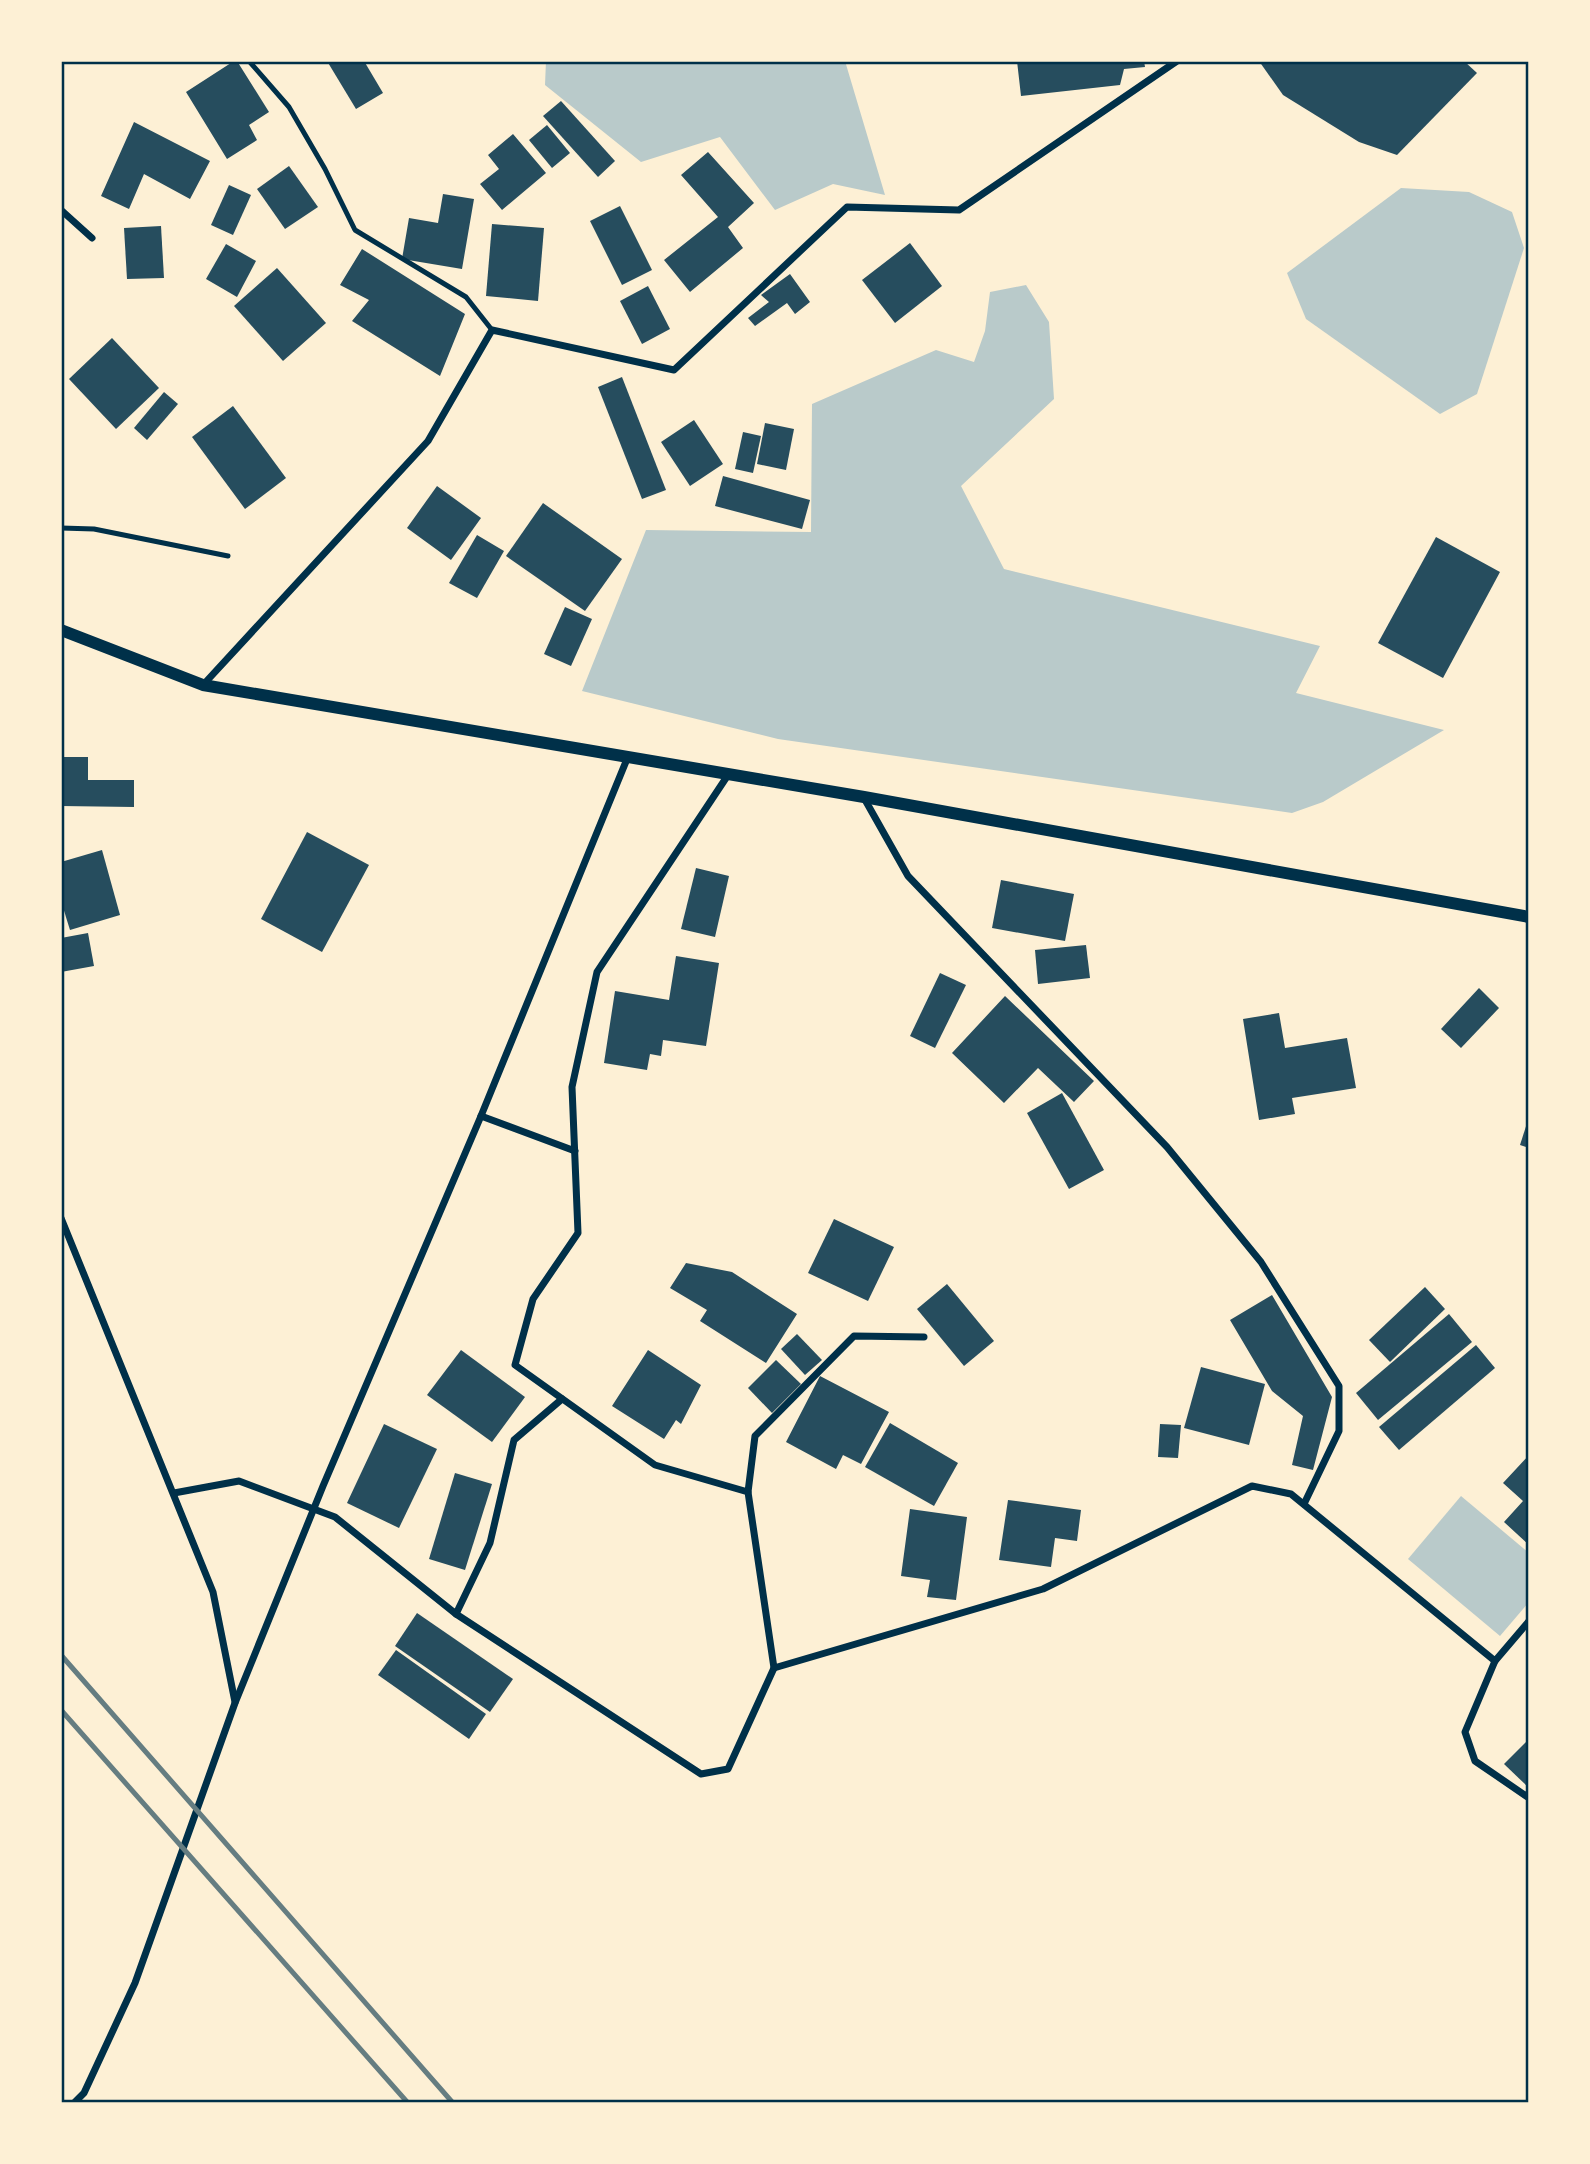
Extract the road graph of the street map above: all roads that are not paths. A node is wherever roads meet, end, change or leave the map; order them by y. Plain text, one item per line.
1 (250, 61) edge
2 (1177, 61) edge
3 (61, 210) edge
4 (92, 238) dead end
5 (492, 330) junction
6 (61, 528) edge
7 (228, 556) dead end
8 (61, 630) edge
9 (203, 685) junction
10 (628, 759) junction
11 (728, 775) junction
12 (864, 797) junction
13 (1529, 917) edge
14 (481, 1116) junction
15 (575, 1151) junction
16 (61, 1218) edge
17 (924, 1337) dead end
18 (562, 1399) junction
19 (748, 1492) junction
20 (174, 1493) junction
21 (1304, 1504) junction
22 (456, 1614) junction
23 (1529, 1621) edge
24 (1495, 1661) junction
25 (774, 1668) junction
26 (235, 1703) junction
27 (1529, 1798) edge
28 (74, 2103) edge

1 - 5 lane
2 - 5 street
3 - 4 street
5 - 9 street
6 - 7 lane
8 - 9 street
9 - 10 street
10 - 11 street
10 - 14 street
11 - 12 street
11 - 15 street
12 - 13 street
12 - 21 street
14 - 15 street
14 - 26 street
15 - 18 street
16 - 20 street
17 - 19 street
18 - 19 street
18 - 22 street
19 - 25 street
20 - 22 street
20 - 26 street
21 - 24 street
21 - 25 street
22 - 25 street
23 - 24 street
24 - 27 street
26 - 28 street

